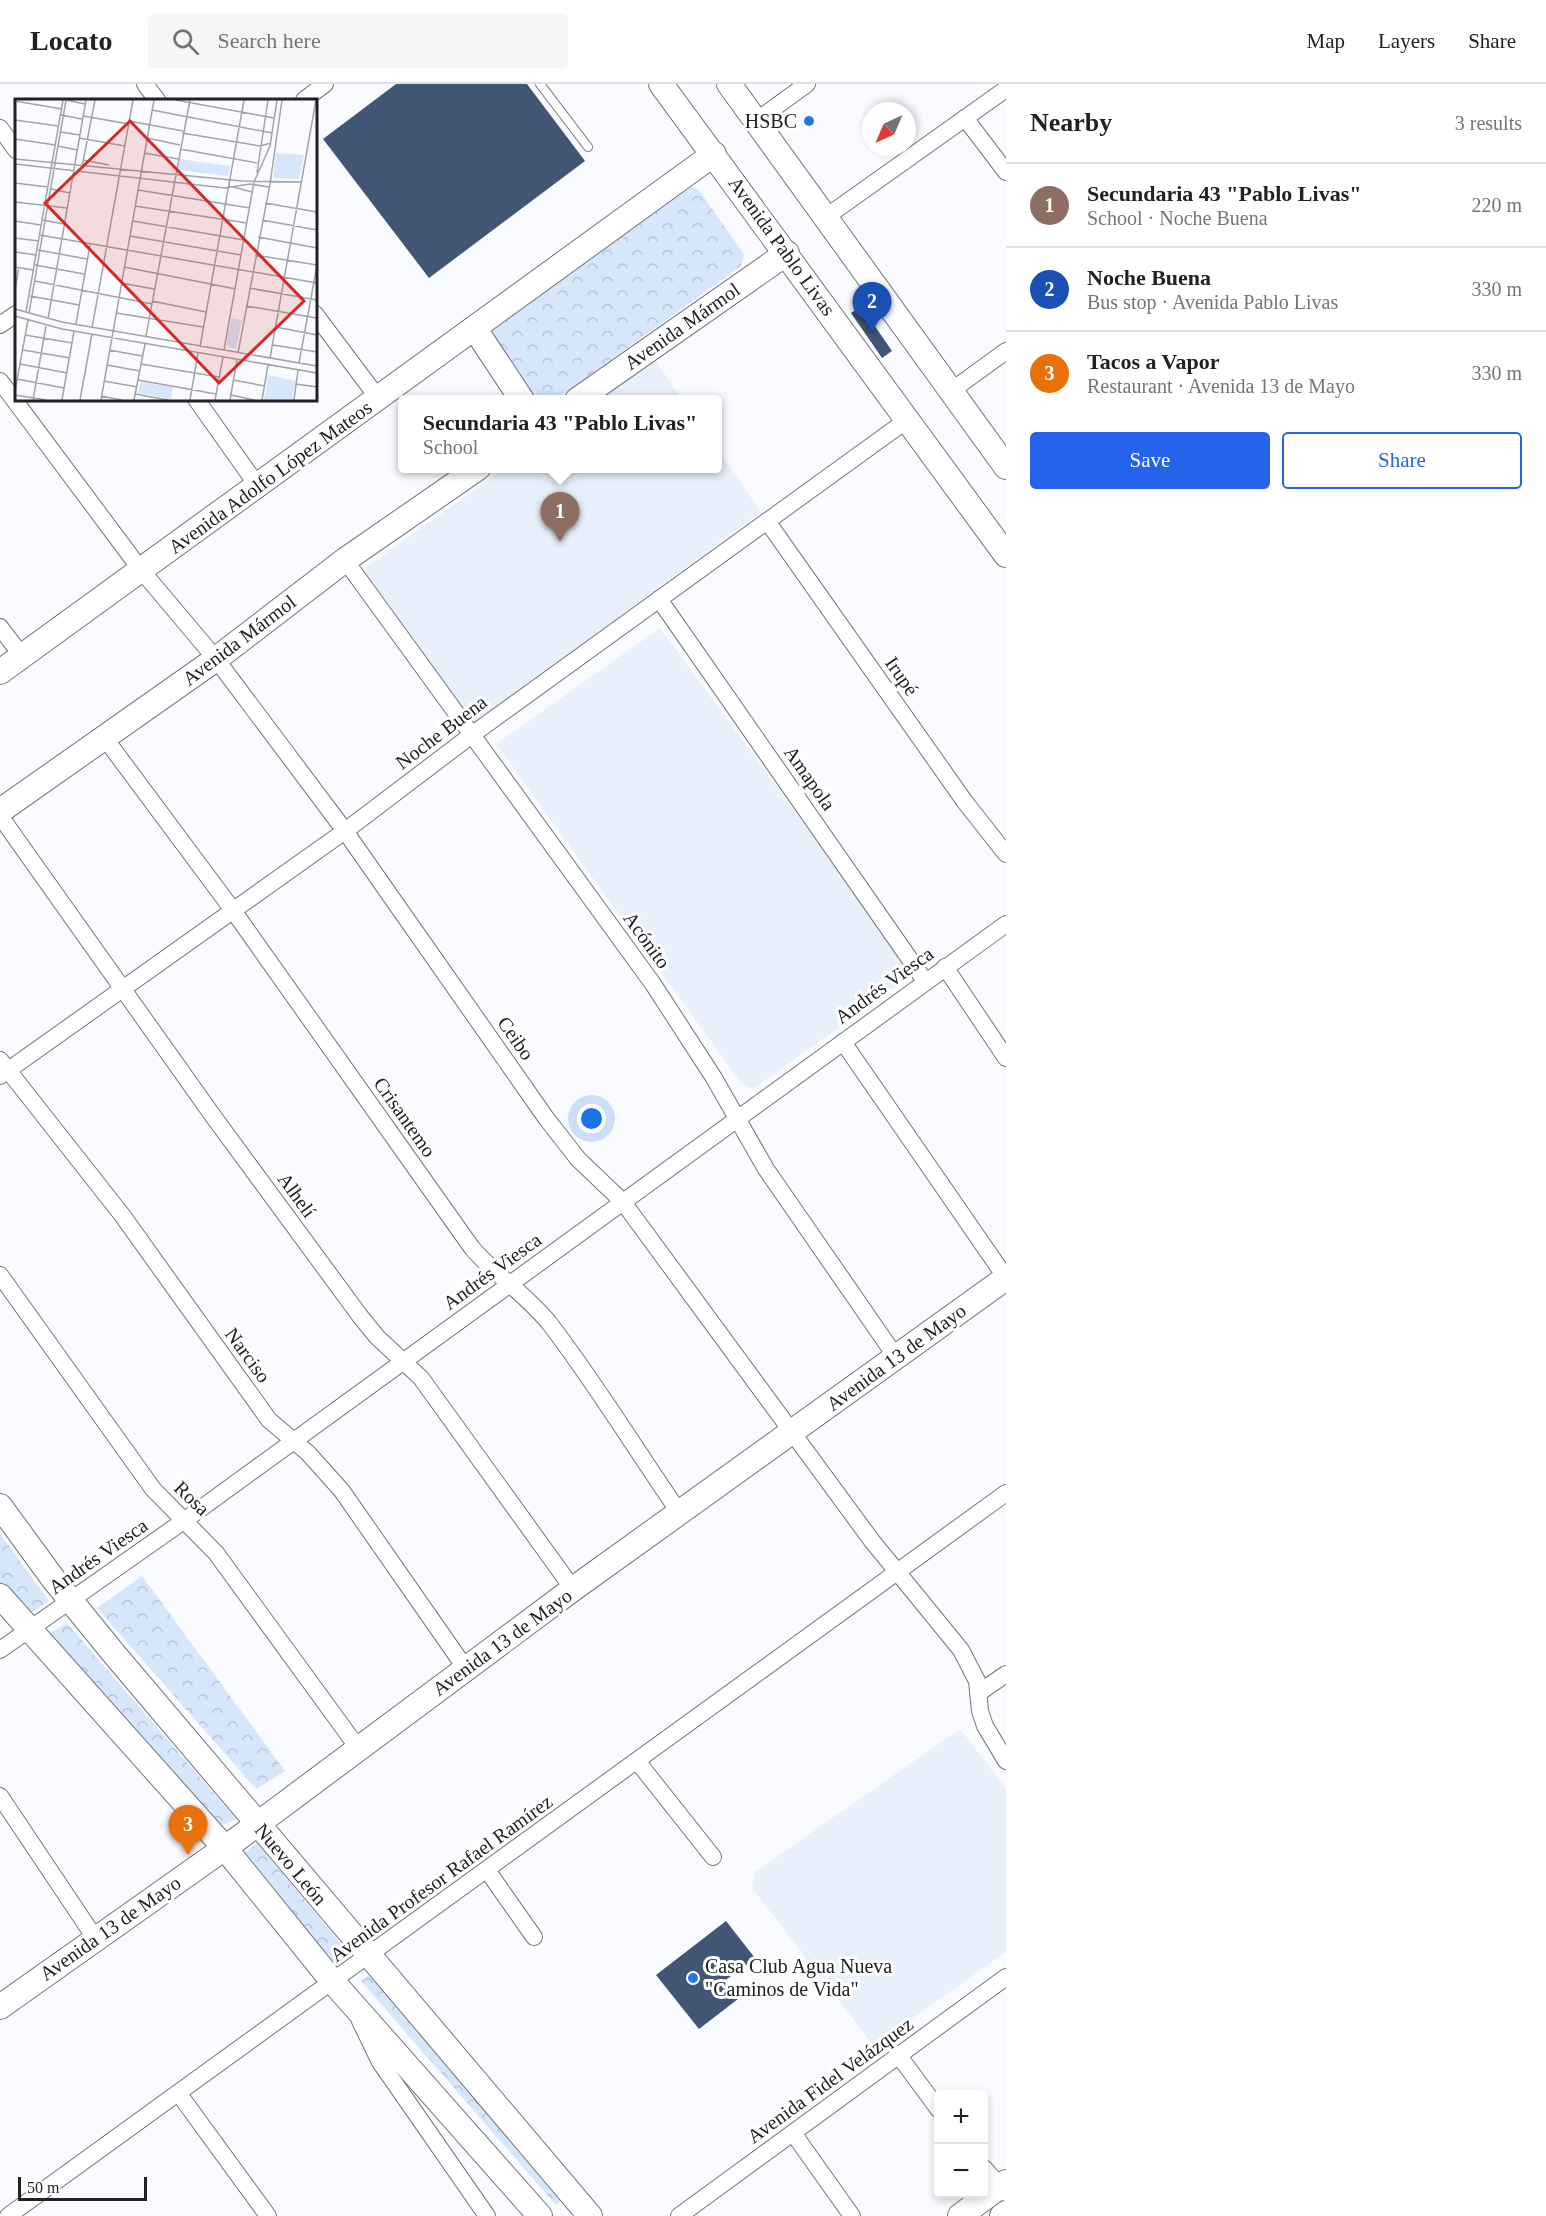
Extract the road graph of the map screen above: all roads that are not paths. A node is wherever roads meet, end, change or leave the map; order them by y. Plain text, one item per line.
1 (145, 84) edge
2 (540, 84) edge
3 (661, 84) edge
4 (729, 84) edge
5 (807, 84) edge
6 (322, 85) edge
7 (1006, 89) edge
8 (156, 99) edge
9 (305, 99) edge
10 (965, 117) junction
11 (756, 121) junction
12 (0, 128) edge
13 (588, 147) dead end
14 (15, 149) edge
15 (714, 154) junction
16 (1006, 172) edge
17 (826, 217) junction
18 (787, 253) junction
19 (15, 315) edge
20 (316, 315) edge
21 (0, 325) edge
22 (475, 329) junction
23 (1006, 351) edge
24 (0, 381) edge
25 (951, 391) junction
26 (519, 395) edge
27 (583, 395) edge
28 (378, 398) junction
29 (197, 400) edge
30 (907, 420) junction
31 (1006, 466) edge
32 (471, 473) edge
33 (257, 485) junction
34 (767, 521) junction
35 (1006, 555) edge
36 (345, 560) junction
37 (141, 570) junction
38 (659, 599) junction
39 (0, 627) edge
40 (22, 656) junction
41 (216, 659) junction
42 (0, 672) edge
43 (473, 734) junction
44 (104, 737) junction
45 (0, 811) edge
46 (0, 816) edge
47 (345, 831) junction
48 (1006, 854) edge
49 (232, 909) junction
50 (1006, 924) edge
51 (945, 967) junction
52 (925, 981) junction
53 (122, 989) junction
54 (843, 1041) junction
55 (1006, 1058) edge
56 (2, 1069) edge
57 (736, 1118) junction
58 (623, 1202) junction
59 (0, 1275) edge
60 (1006, 1278) edge
61 (509, 1284) junction
62 (896, 1357) junction
63 (404, 1360) junction
64 (792, 1432) junction
65 (294, 1440) junction
66 (1006, 1493) edge
67 (0, 1506) edge
68 (679, 1512) junction
69 (185, 1520) junction
70 (897, 1571) junction
71 (573, 1589) junction
72 (0, 1596) edge
73 (70, 1600) junction
74 (29, 1630) junction
75 (0, 1650) edge
76 (466, 1669) junction
77 (1006, 1674) edge
78 (980, 1692) junction
79 (358, 1748) junction
80 (637, 1761) junction
81 (1006, 1761) edge
82 (0, 1796) edge
83 (257, 1824) junction
84 (224, 1847) junction
85 (713, 1857) dead end
86 (487, 1870) junction
87 (534, 1937) dead end
88 (95, 1938) junction
89 (367, 1955) junction
90 (1006, 1977) edge
91 (333, 1982) junction
92 (351, 2002) junction
93 (0, 2007) edge
94 (899, 2056) junction
95 (179, 2094) junction
96 (934, 2103) edge
97 (793, 2133) junction
98 (988, 2172) edge
99 (1004, 2187) edge
100 (26, 2211) edge
101 (582, 2213) edge
102 (1006, 2213) edge
103 (8, 2216) edge
104 (268, 2216) edge
105 (487, 2216) edge
106 (540, 2216) edge
107 (679, 2216) edge
108 (852, 2216) edge
109 (960, 2216) edge
110 (1002, 2216) edge

1 - 8 street
2 - 13 lane
3 - 15 street, Avenida Pablo Livas
4 - 11 street
5 - 11 street
6 - 9 street
7 - 10 street
10 - 16 street
10 - 17 street
11 - 17 street
12 - 14 street
15 - 18 street, Avenida Pablo Livas
15 - 22 street, Avenida Adolfo López Mateos
17 - 25 street
18 - 27 street, Avenida Mármol
18 - 30 street, Avenida Pablo Livas
19 - 21 street
20 - 28 street
22 - 26 street
22 - 28 street, Avenida Adolfo López Mateos
23 - 25 street
24 - 37 street, Ceibo
25 - 31 street
28 - 33 street, Avenida Adolfo López Mateos
29 - 33 street
30 - 34 street, Noche Buena
30 - 35 street, Avenida Pablo Livas
32 - 36 street, Avenida Mármol
33 - 37 street, Avenida Adolfo López Mateos
34 - 38 street, Noche Buena
34 - 48 street, Irupé
36 - 41 street, Avenida Mármol
36 - 43 street, Acónito
37 - 40 street, Avenida Adolfo López Mateos
37 - 41 street, Ceibo
38 - 43 street, Noche Buena
38 - 52 street, Amapola
39 - 40 street
40 - 42 street, Avenida Adolfo López Mateos
41 - 44 street, Avenida Mármol
41 - 47 street, Ceibo
43 - 47 street, Noche Buena
43 - 57 street, Acónito
44 - 45 street, Avenida Mármol
44 - 49 street, Crisantemo
46 - 53 street, Alhelí
47 - 49 street, Noche Buena
47 - 58 street, Ceibo
49 - 53 street, Noche Buena
49 - 61 street, Crisantemo
50 - 51 street, Andrés Viesca
51 - 52 street, Andrés Viesca
51 - 55 street
52 - 54 street, Andrés Viesca
53 - 56 street, Noche Buena
53 - 63 street, Alhelí
54 - 57 street, Andrés Viesca
54 - 60 street
56 - 65 street, Narciso
57 - 58 street, Andrés Viesca
57 - 62 street, Acónito
58 - 61 street, Andrés Viesca
58 - 64 street, Ceibo
59 - 69 street, Rosa
60 - 62 street, Avenida 13 de Mayo
61 - 63 street, Andrés Viesca
61 - 68 street, Crisantemo
62 - 64 street, Avenida 13 de Mayo
63 - 65 street, Andrés Viesca
63 - 71 street, Alhelí
64 - 68 street, Avenida 13 de Mayo
64 - 70 street, Ceibo
65 - 69 street, Andrés Viesca
65 - 76 street, Narciso
66 - 70 street, Avenida Profesor Rafael Ramírez
67 - 73 street, Nuevo León
68 - 71 street, Avenida 13 de Mayo
69 - 73 street, Andrés Viesca
69 - 79 street, Rosa
70 - 78 street, Ceibo
70 - 80 street, Avenida Profesor Rafael Ramírez
71 - 76 street, Avenida 13 de Mayo
72 - 74 street, Nuevo León
73 - 74 street, Andrés Viesca
73 - 83 street, Nuevo León
74 - 75 street, Andrés Viesca
74 - 84 street, Nuevo León
76 - 79 street, Avenida 13 de Mayo
77 - 78 street
78 - 81 street, Ceibo
79 - 83 street, Avenida 13 de Mayo
80 - 85 street
80 - 86 street, Avenida Profesor Rafael Ramírez
82 - 88 street
83 - 84 street, Avenida 13 de Mayo
83 - 89 street, Nuevo León
84 - 88 street, Avenida 13 de Mayo
84 - 91 street, Nuevo León
86 - 87 street
86 - 89 street, Avenida Profesor Rafael Ramírez
88 - 93 street, Avenida 13 de Mayo
89 - 91 street, Avenida Profesor Rafael Ramírez
89 - 101 street, Nuevo León
90 - 94 street, Avenida Fidel Velázquez
91 - 92 street, Nuevo León
91 - 95 street, Avenida Profesor Rafael Ramírez
92 - 105 street
92 - 106 street, Nuevo León
94 - 96 street
94 - 97 street, Avenida Fidel Velázquez
95 - 100 street, Avenida Profesor Rafael Ramírez
95 - 104 street
97 - 107 street, Avenida Fidel Velázquez
97 - 108 street
98 - 99 street
99 - 109 street
100 - 103 street, Avenida Profesor Rafael Ramírez
102 - 110 street

